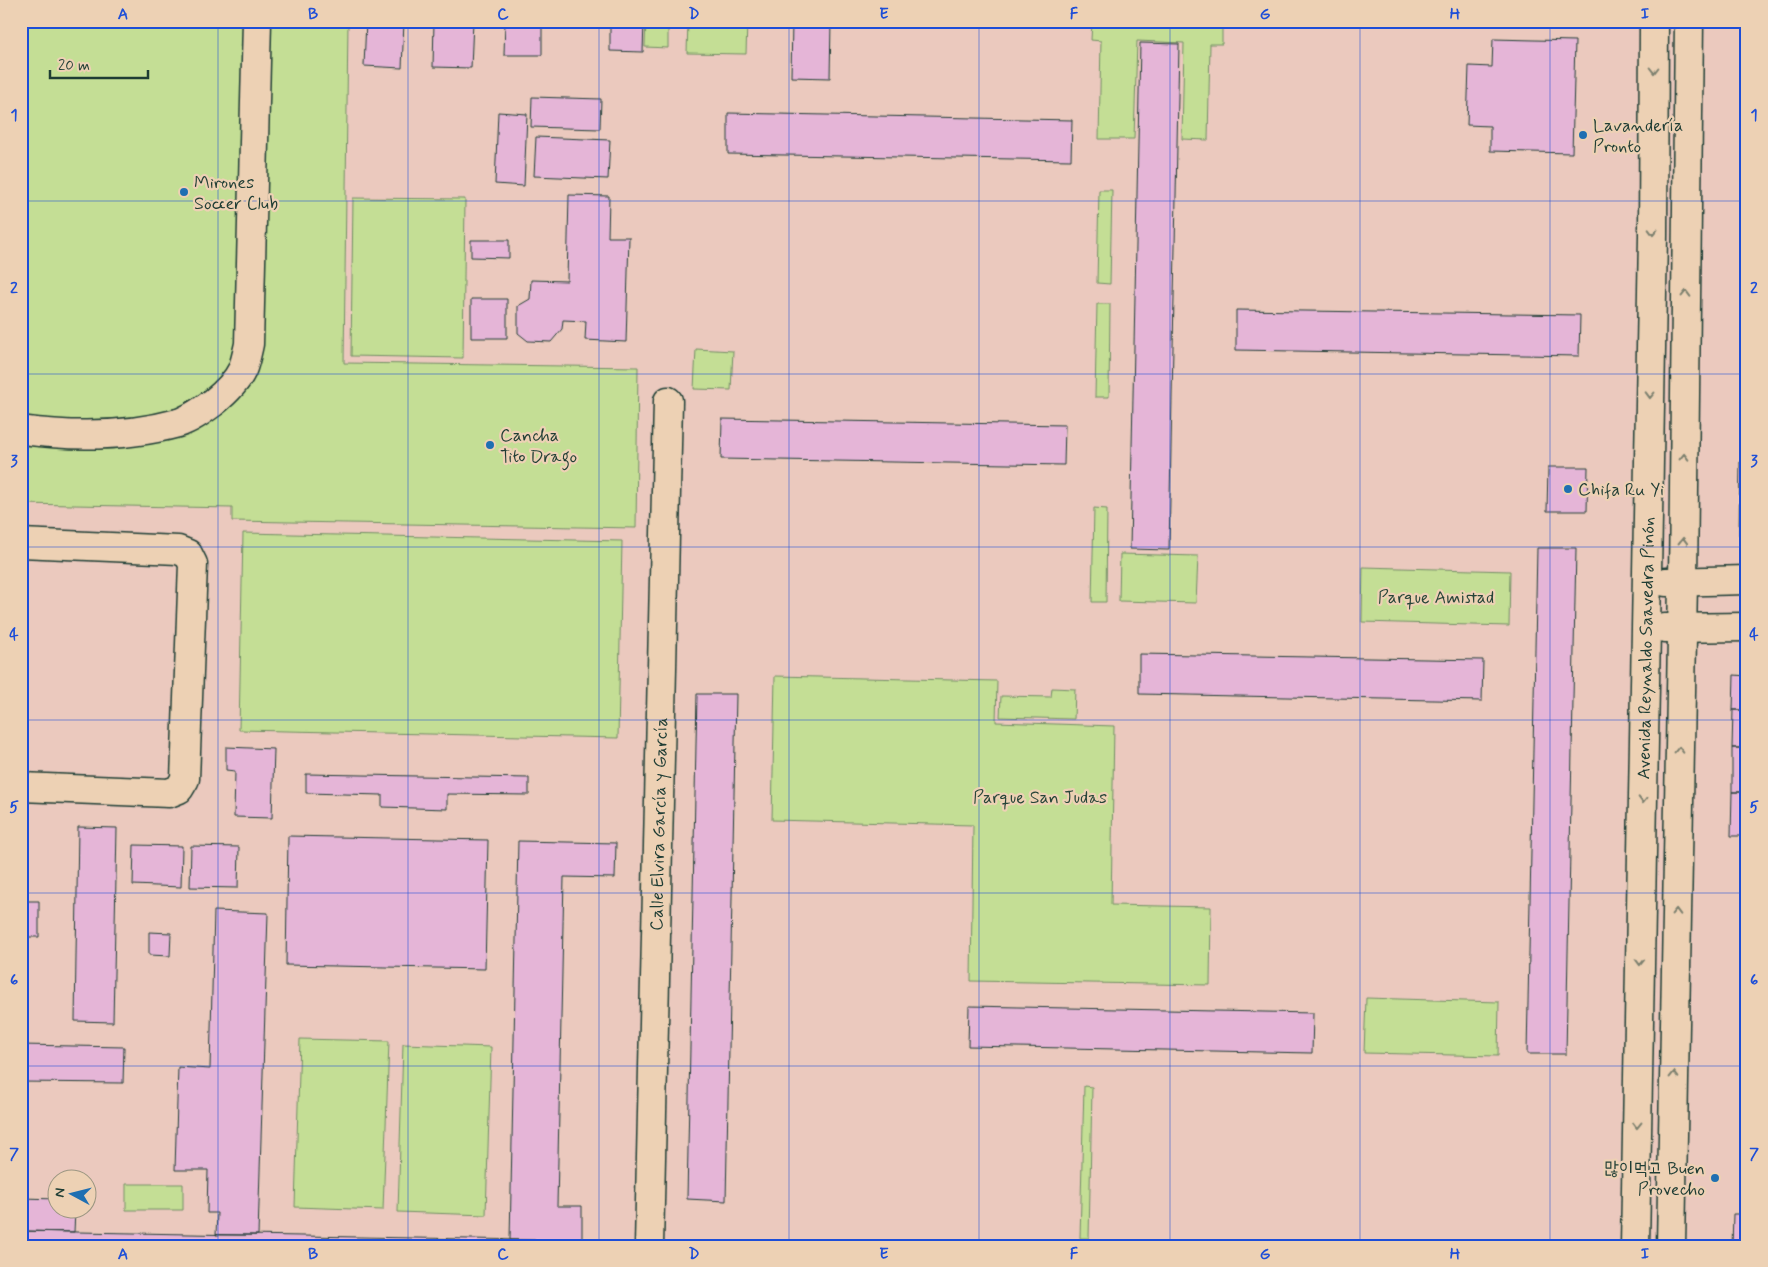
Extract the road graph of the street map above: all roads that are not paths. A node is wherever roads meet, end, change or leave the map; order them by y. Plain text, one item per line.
1 (257, 21) edge
2 (1654, 21) edge
3 (1689, 21) edge
4 (668, 401) dead end
5 (21, 430) edge
6 (21, 543) edge
7 (1747, 580) edge
8 (1647, 582) junction
9 (1683, 582) junction
10 (1747, 627) edge
11 (1646, 628) junction
12 (1682, 628) junction
13 (21, 787) edge
14 (649, 1246) edge
15 (1635, 1246) edge
16 (1670, 1246) edge

1 - 5 street
2 -> 8 street, Avenida Reynaldo Saavedra Pinón
9 -> 3 street, Avenida Reynaldo Saavedra Pinón
4 - 14 street, Calle Elvira García y García
6 - 13 street
7 - 9 street
8 - 9 street
8 - 11 street, Avenida Reynaldo Saavedra Pinón
9 - 12 street, Avenida Reynaldo Saavedra Pinón
10 - 12 street
11 - 12 street
11 -> 15 street, Avenida Reynaldo Saavedra Pinón
16 -> 12 street, Avenida Reynaldo Saavedra Pinón

